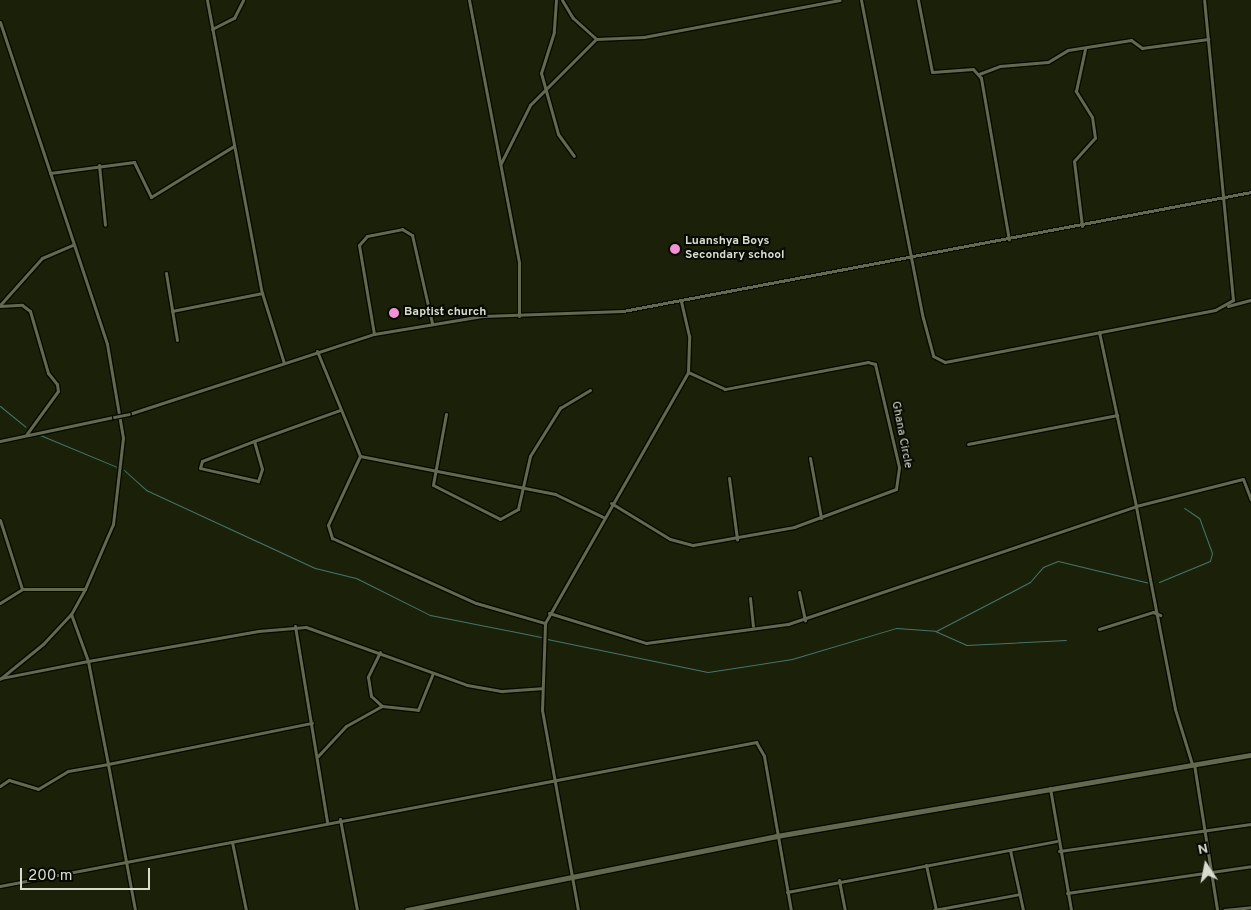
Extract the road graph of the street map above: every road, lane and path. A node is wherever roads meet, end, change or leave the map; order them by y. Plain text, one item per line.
1 (207, 0) edge
2 (243, 0) edge
3 (468, 0) edge
4 (556, 0) edge
5 (562, 0) edge
6 (840, 0) edge
7 (861, 0) edge
8 (918, 0) edge
9 (1204, 0) edge
10 (0, 22) edge
11 (212, 29) junction
12 (596, 39) junction
13 (1208, 39) junction
14 (1085, 49) junction
15 (979, 74) junction
16 (544, 93) junction
17 (234, 146) junction
18 (574, 156) dead end
19 (502, 163) junction
20 (99, 165) junction
21 (49, 173) junction
22 (1251, 192) edge
23 (1225, 197) junction
24 (105, 225) dead end
25 (1082, 226) junction
26 (1009, 240) junction
27 (73, 245) junction
28 (911, 257) junction
29 (166, 274) dead end
30 (262, 293) junction
31 (1251, 300) edge
32 (681, 302) junction
33 (0, 305) edge
34 (1225, 307) junction
35 (172, 311) junction
36 (519, 316) junction
37 (432, 324) junction
38 (1099, 332) junction
39 (374, 334) junction
40 (177, 340) dead end
41 (317, 351) junction
42 (284, 363) junction
43 (688, 372) junction
44 (590, 390) dead end
45 (340, 410) junction
46 (446, 414) dead end
47 (1117, 415) junction
48 (26, 435) junction
49 (0, 441) edge
50 (254, 441) junction
51 (968, 444) dead end
52 (360, 456) junction
53 (810, 458) dead end
54 (434, 470) junction
55 (729, 478) dead end
56 (524, 488) junction
57 (1251, 500) edge
58 (611, 503) junction
59 (1136, 506) junction
60 (603, 517) junction
61 (821, 518) junction
62 (0, 522) edge
63 (737, 539) junction
64 (22, 589) junction
65 (86, 589) junction
66 (798, 592) dead end
67 (750, 598) dead end
68 (0, 603) edge
69 (549, 613) junction
70 (71, 614) junction
71 (1160, 615) junction
72 (805, 620) junction
73 (545, 622) junction
74 (295, 626) junction
75 (753, 626) junction
76 (1099, 630) dead end
77 (380, 652) junction
78 (88, 661) junction
79 (432, 675) junction
80 (0, 678) edge
81 (541, 688) junction
82 (382, 706) junction
83 (312, 724) junction
84 (1251, 755) edge
85 (317, 756) junction
86 (108, 764) junction
87 (1193, 764) junction
88 (554, 779) junction
89 (0, 786) edge
90 (1050, 788) junction
91 (340, 819) junction
92 (327, 821) junction
93 (1251, 824) edge
94 (1203, 828) junction
95 (776, 836) junction
96 (1056, 841) junction
97 (232, 842) junction
98 (1010, 850) junction
99 (1058, 851) junction
100 (126, 862) junction
101 (926, 865) junction
102 (1251, 866) edge
103 (1210, 872) junction
104 (572, 877) junction
105 (839, 880) junction
106 (0, 886) edge
107 (787, 892) junction
108 (1067, 893) junction
109 (1020, 894) junction
110 (1251, 907) edge
111 (135, 910) edge
112 (246, 910) edge
113 (357, 910) edge
114 (407, 910) edge
115 (578, 910) edge
116 (791, 910) edge
117 (846, 910) edge
118 (935, 910) edge
119 (1023, 910) edge
120 (1071, 910) edge
121 (1217, 910) edge
122 (1224, 910) edge

1 - 11 street
2 - 11 street
3 - 19 street
4 - 16 street
5 - 12 street
6 - 12 street
7 - 28 street
8 - 15 street
9 - 13 street
10 - 21 street
11 - 17 street
12 - 16 street
13 - 14 street
13 - 23 street
14 - 15 street
14 - 25 street
15 - 26 street
16 - 18 street
16 - 19 street
17 - 20 street
17 - 30 street
19 - 36 street
20 - 21 street
20 - 24 street
21 - 27 street
22 - 23 street
23 - 25 street
23 - 34 street
25 - 26 street
26 - 28 street
27 - 33 street
27 - 65 street
28 - 32 street
28 - 38 street
29 - 35 street
30 - 35 street
30 - 42 street
31 - 34 street
32 - 36 street
32 - 43 street
33 - 48 street
34 - 38 street
35 - 40 street
36 - 37 street
37 - 39 street
37 - 39 street
38 - 47 street
39 - 41 street
41 - 42 street
41 - 45 street
42 - 48 street, bridge
43 - 58 street
43 - 61 street, Ghana Circle
44 - 56 street
45 - 50 street
45 - 52 street
46 - 54 street
47 - 51 street
47 - 59 street
48 - 49 street
50 - 50 street
52 - 54 street
52 - 73 street
53 - 61 street
54 - 56 street
54 - 56 street
55 - 63 street
56 - 60 street
57 - 59 street
58 - 60 street
58 - 63 street, Ghana Circle
59 - 71 street
59 - 72 street
60 - 69 street
61 - 63 street, Ghana Circle
62 - 64 street
64 - 65 street
64 - 68 street
65 - 70 street
66 - 72 street
67 - 75 street
69 - 73 street
69 - 75 street
70 - 78 street
70 - 80 street
71 - 76 street
71 - 87 street
72 - 75 street
73 - 81 street
74 - 77 street
74 - 78 street
74 - 83 street
77 - 79 street
77 - 82 street
78 - 80 street
78 - 86 street
79 - 81 street
79 - 82 street
81 - 88 street
82 - 85 street
83 - 85 street
83 - 86 street
84 - 87 street
85 - 92 street
86 - 89 street
86 - 100 street
87 - 90 street
87 - 94 street
88 - 91 street
88 - 95 street
88 - 104 street
90 - 95 street
90 - 96 street
91 - 92 street
91 - 113 street
92 - 97 street
93 - 94 street
94 - 99 street
94 - 103 street
95 - 104 street
95 - 107 street
96 - 98 street
96 - 99 street
97 - 100 street
97 - 112 street
98 - 101 street
98 - 109 street
99 - 108 street
100 - 106 street
100 - 111 street
101 - 105 street
101 - 118 street
102 - 103 street
103 - 108 street
103 - 121 street
104 - 114 street
104 - 115 street
105 - 107 street
105 - 117 street
107 - 116 street
108 - 120 street
109 - 118 street
109 - 119 street
110 - 122 street

